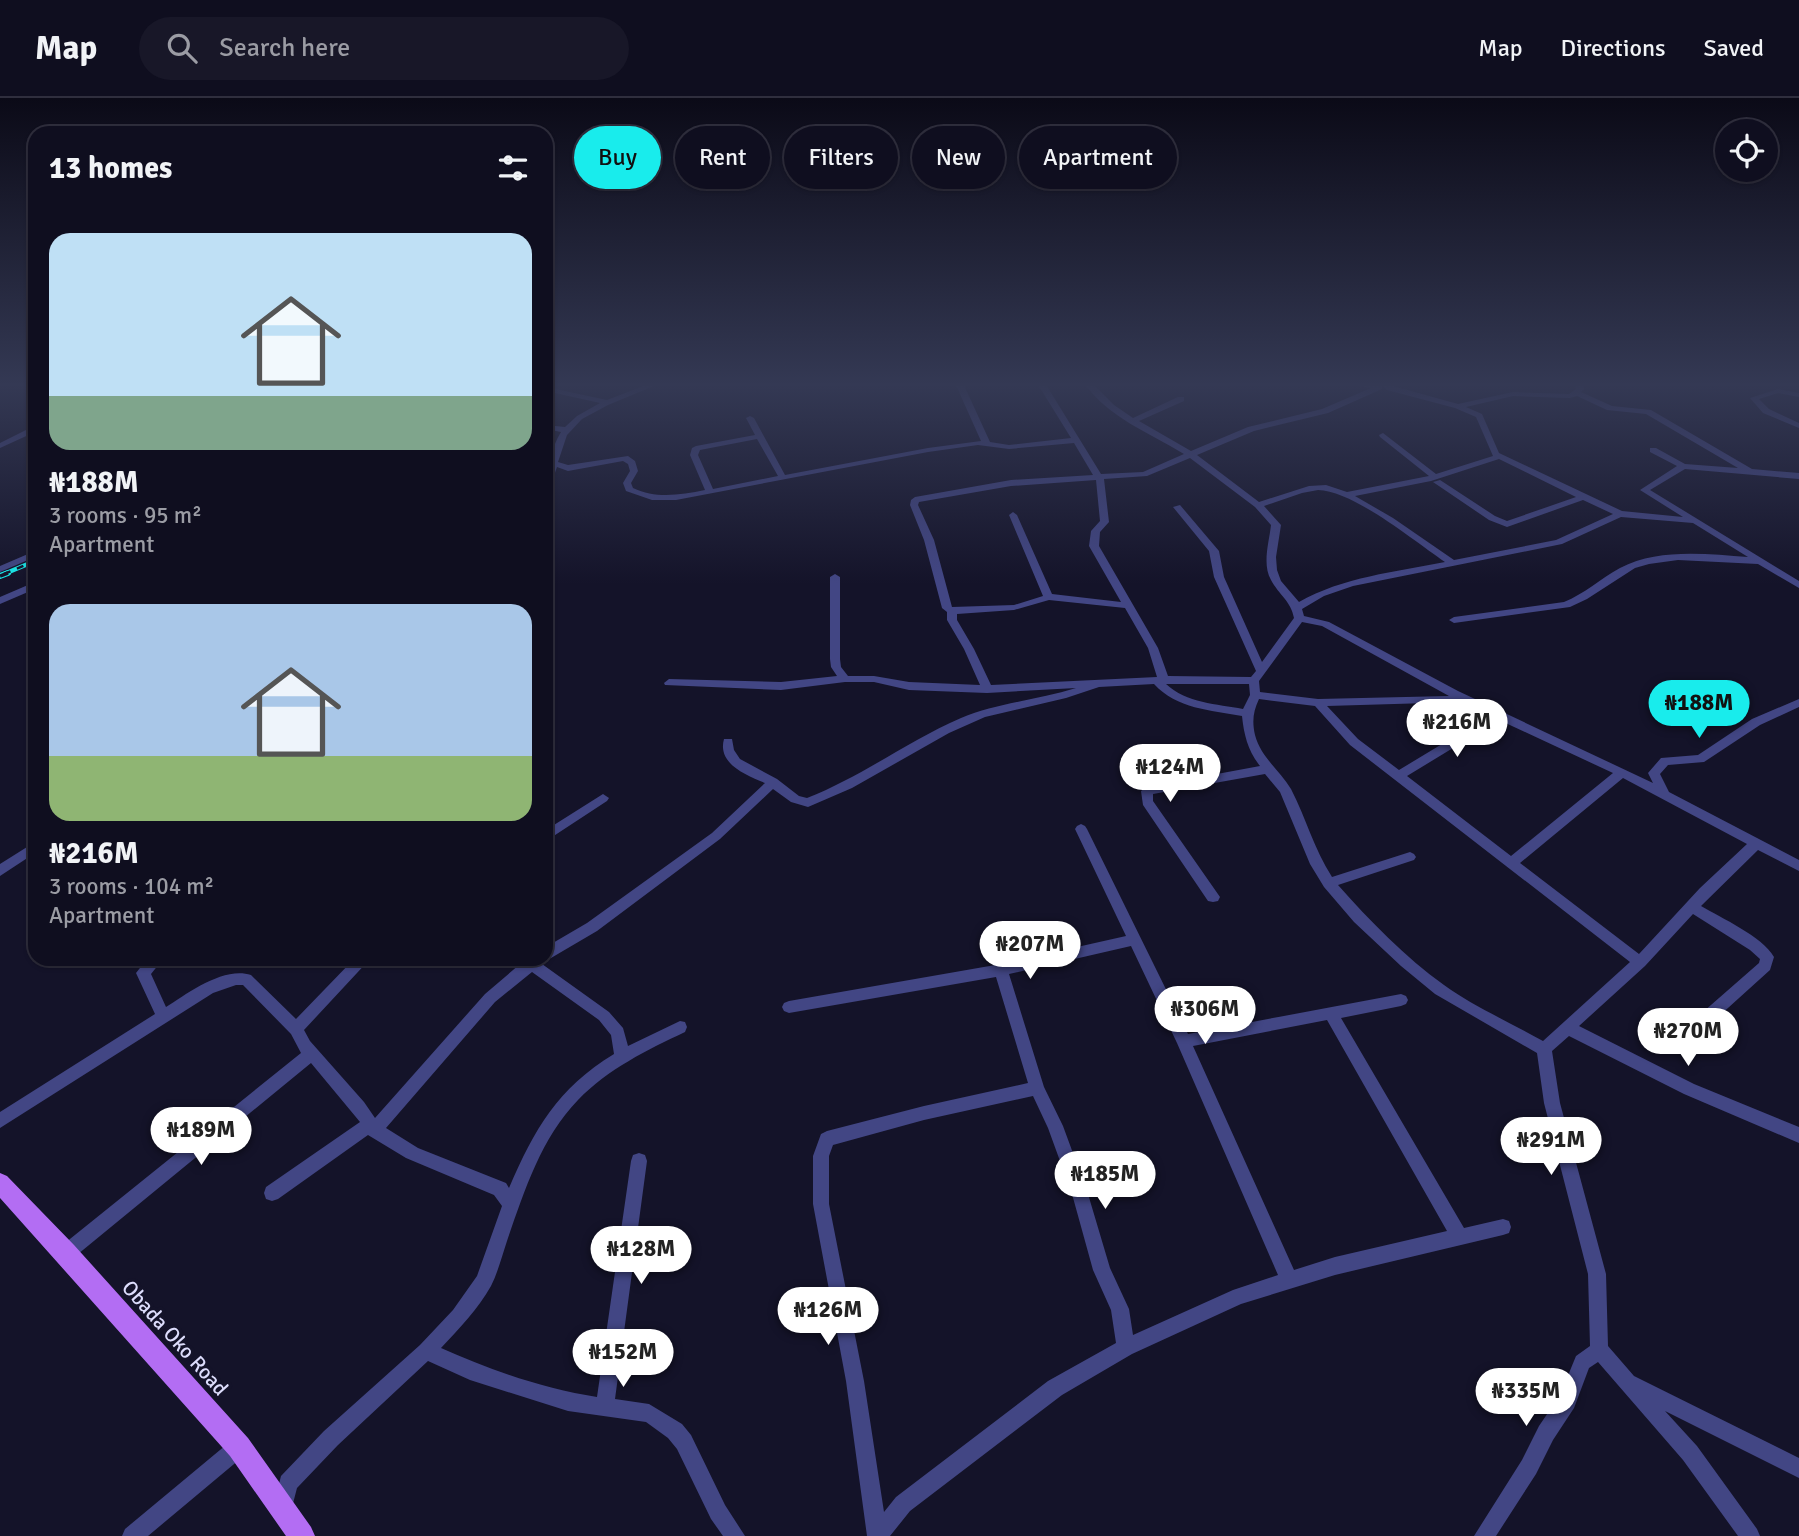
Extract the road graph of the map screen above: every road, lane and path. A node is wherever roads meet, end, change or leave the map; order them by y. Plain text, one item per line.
1 (560, 450) edge
2 (695, 450) edge
3 (768, 450) edge
4 (928, 450) edge
5 (1083, 450) edge
6 (1183, 450) edge
7 (1203, 450) edge
8 (1401, 450) edge
9 (1494, 450) edge
10 (1653, 450) dead end
11 (1713, 450) edge
12 (1192, 455) junction
13 (1500, 456) junction
14 (555, 464) junction
15 (1683, 466) junction
16 (553, 469) edge
17 (1751, 472) junction
18 (1799, 476) edge
19 (783, 478) junction
20 (1100, 479) junction
21 (1436, 479) junction
22 (710, 492) junction
23 (1347, 495) junction
24 (1583, 498) junction
25 (1258, 505) junction
26 (1177, 507) dead end
27 (1013, 514) dead end
28 (1620, 514) junction
29 (1695, 521) junction
30 (28, 557) edge
31 (1761, 561) junction
32 (1452, 563) junction
33 (0, 569) edge
34 (835, 577) dead end
35 (1799, 585) edge
36 (28, 587) edge
37 (1048, 597) junction
38 (0, 601) edge
39 (1125, 605) junction
40 (952, 611) junction
41 (1299, 612) junction
42 (1454, 620) dead end
43 (1258, 676) junction
44 (845, 679) junction
45 (1163, 681) junction
46 (669, 683) dead end
47 (1098, 684) junction
48 (987, 688) junction
49 (1255, 695) junction
50 (1464, 699) junction
51 (1318, 703) junction
52 (1799, 703) edge
53 (1247, 713) junction
54 (1497, 716) junction
55 (728, 742) dead end
56 (1268, 769) junction
57 (1622, 772) junction
58 (1399, 775) junction
59 (773, 782) junction
60 (1664, 794) junction
61 (603, 798) dead end
62 (1081, 830) dead end
63 (553, 831) edge
64 (1757, 843) junction
65 (28, 852) edge
66 (1410, 858) dead end
67 (1512, 862) junction
68 (1799, 866) edge
69 (0, 871) edge
70 (1329, 883) junction
71 (1213, 897) dead end
72 (1692, 906) junction
73 (1135, 940) junction
74 (553, 950) edge
75 (1640, 962) junction
76 (150, 966) edge
77 (356, 966) edge
78 (529, 966) edge
79 (541, 966) edge
80 (1001, 970) junction
81 (1401, 1000) dead end
82 (789, 1007) dead end
83 (1331, 1013) junction
84 (163, 1016) junction
85 (680, 1027) dead end
86 (1566, 1027) junction
87 (296, 1029) junction
88 (1692, 1031) dead end
89 (1184, 1041) junction
90 (1544, 1049) junction
91 (312, 1053) junction
92 (622, 1056) junction
93 (1037, 1088) junction
94 (0, 1121) edge
95 (372, 1127) junction
96 (1799, 1135) edge
97 (639, 1161) dead end
98 (0, 1183) edge
99 (272, 1193) dead end
100 (512, 1205) junction
101 (1503, 1227) dead end
102 (1460, 1237) junction
103 (66, 1253) junction
104 (1289, 1280) junction
105 (1126, 1348) junction
106 (1599, 1350) junction
107 (426, 1351) junction
108 (1626, 1381) junction
109 (605, 1406) junction
110 (239, 1447) junction
111 (1799, 1468) edge
112 (283, 1509) junction
113 (132, 1536) edge
114 (302, 1536) edge
115 (735, 1536) edge
116 (877, 1536) edge
117 (1484, 1536) edge
118 (1750, 1536) edge

1 - 14 street
2 - 22 street
3 - 19 street
4 - 19 street
5 - 20 street
6 - 12 street
7 - 12 street
8 - 21 street
9 - 13 street
10 - 15 street
11 - 17 street
12 - 20 street
12 - 25 street
13 - 21 street
13 - 24 street
14 - 16 street
14 - 22 street
15 - 17 street
15 - 29 street
17 - 18 street
19 - 22 street
20 - 39 street
20 - 40 street
21 - 23 street
21 - 24 street
23 - 25 street
23 - 32 street
24 - 28 street
25 - 41 street
26 - 43 street
27 - 37 street
28 - 29 street
28 - 32 street
29 - 31 street
30 - 33 street
31 - 35 street
31 - 42 street
32 - 41 street
34 - 44 street
36 - 38 street
37 - 39 street
37 - 40 street
39 - 45 street
40 - 48 street
41 - 43 street
41 - 50 street
43 - 45 street
43 - 49 street
44 - 46 street
44 - 48 street
45 - 47 street
45 - 53 street
47 - 48 street
47 - 59 street
49 - 51 street
49 - 53 street
50 - 51 street
50 - 54 street
51 - 58 street
52 - 60 street
53 - 56 street
54 - 57 street
54 - 58 street
55 - 59 street
56 - 70 street
56 - 71 street
57 - 60 street
57 - 67 street
58 - 67 street
59 - 74 street
60 - 64 street
61 - 63 street
62 - 73 street
64 - 68 street
64 - 72 street
65 - 69 street
66 - 70 street
67 - 75 street
70 - 90 street
72 - 75 street
72 - 88 street
73 - 80 street
73 - 89 street
75 - 86 street
76 - 84 street
77 - 87 street
78 - 95 street
79 - 92 street
80 - 82 street
80 - 93 street
81 - 83 street
83 - 89 street
83 - 102 street
84 - 87 street
84 - 94 street
85 - 92 street
86 - 90 street
86 - 96 street
87 - 91 street
89 - 104 street
90 - 106 street
91 - 95 street
91 - 103 street
92 - 100 street
93 - 105 street
93 - 116 street
95 - 99 street
95 - 100 street
97 - 109 street
98 - 103 main road, Obada Oko Road
100 - 107 street
101 - 102 street
102 - 104 street
103 - 110 main road, Obada Oko Road
104 - 105 street
105 - 116 street
106 - 108 street
106 - 117 street
107 - 109 street
107 - 112 street
108 - 111 street
108 - 118 street
109 - 115 street
110 - 112 main road, Obada Oko Road
110 - 113 street
112 - 114 main road, Obada Oko Road

